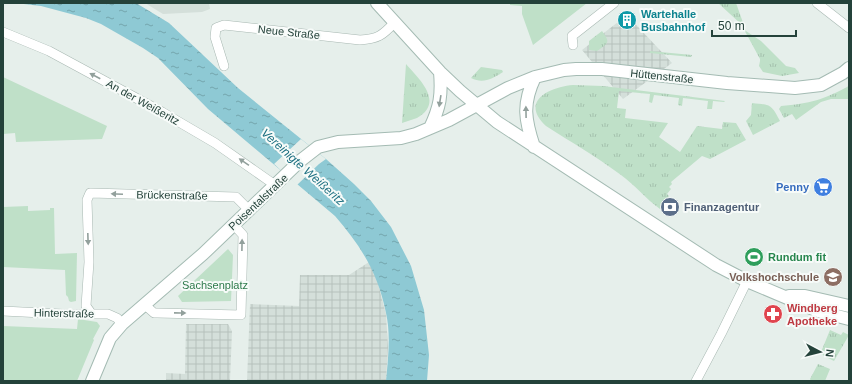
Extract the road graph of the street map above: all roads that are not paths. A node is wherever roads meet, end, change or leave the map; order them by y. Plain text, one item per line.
1 (377, 3) edge
2 (614, 3) edge
3 (817, 3) edge
4 (394, 23) junction
5 (849, 28) edge
6 (3, 32) edge
7 (573, 45) dead end
8 (224, 66) dead end
9 (849, 68) edge
10 (440, 72) junction
11 (535, 77) junction
12 (476, 105) junction
13 (430, 128) junction
14 (534, 147) junction
15 (275, 185) junction
16 (249, 210) junction
17 (233, 224) junction
18 (746, 282) junction
19 (782, 296) junction
20 (144, 304) junction
21 (849, 306) edge
22 (3, 310) edge
23 (91, 313) junction
24 (849, 319) edge
25 (122, 324) junction
26 (92, 381) edge
27 (696, 381) edge

1 - 4 main road
2 - 7 street
3 - 5 street
4 - 8 street, Neue Straße
4 - 10 main road
15 -> 6 street, An der Weißeritz
9 - 11 main road, Hüttenstraße
10 - 12 main road
10 -> 13 main road
11 - 12 main road, Hüttenstraße
14 -> 11 main road
12 - 13 main road, Poisentalstraße
12 - 14 main road
13 - 15 main road, Poisentalstraße
14 - 18 main road
15 - 16 main road, Poisentalstraße
16 - 17 main road, Poisentalstraße
16 -> 23 street, Brückenstraße
17 - 20 main road, Poisentalstraße
20 -> 17 street
18 - 19 main road
18 - 27 street
19 - 21 main road
19 - 24 main road
20 - 25 main road, Poisentalstraße
22 - 23 street, Hinterstraße
23 - 25 street, Hinterstraße
25 - 26 main road, Poisentalstraße

